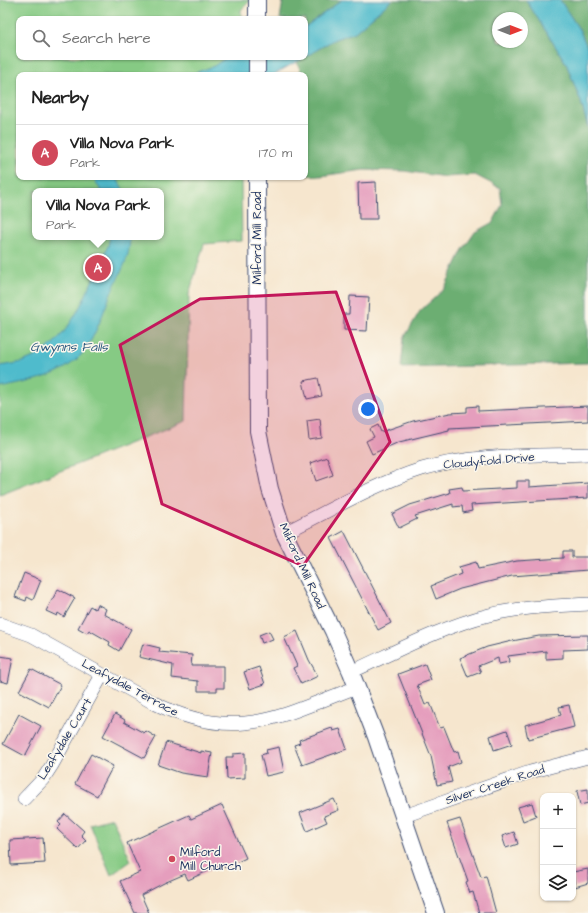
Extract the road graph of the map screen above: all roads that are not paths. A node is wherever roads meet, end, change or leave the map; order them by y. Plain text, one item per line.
1 (257, 0) edge
2 (257, 16) edge
3 (257, 60) edge
4 (257, 72) edge
5 (257, 180) edge
6 (588, 454) edge
7 (284, 533) junction
8 (588, 604) edge
9 (0, 624) edge
10 (351, 672) junction
11 (102, 675) junction
12 (356, 687) junction
13 (588, 757) edge
14 (24, 799) dead end
15 (404, 816) junction
16 (436, 913) edge

1 - 2 main road
3 - 4 main road
5 - 7 main road, Milford Mill Road
6 - 7 street, Cloudyfold Drive
7 - 10 main road, Milford Mill Road
8 - 10 street
9 - 11 street, Leafydale Terrace
10 - 12 main road, Milford Mill Road
11 - 12 street, Leafydale Terrace
11 - 14 street, Leafydale Court
12 - 15 main road, Milford Mill Road
13 - 15 street, Silver Creek Road
15 - 16 main road, Milford Mill Road

